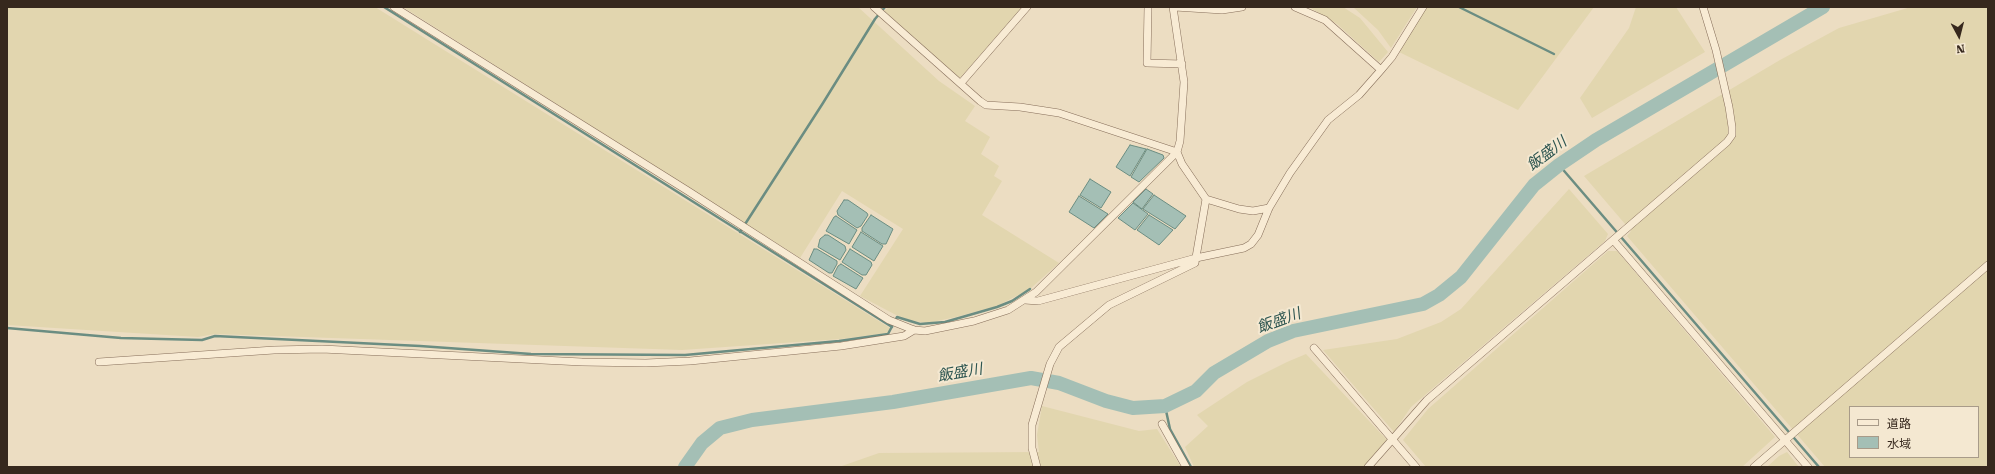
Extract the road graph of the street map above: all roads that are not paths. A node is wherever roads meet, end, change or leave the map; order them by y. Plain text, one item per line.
1 (394, 7) edge
2 (874, 7) edge
3 (1027, 7) edge
4 (1148, 7) edge
5 (1174, 7) edge
6 (1242, 7) edge
7 (1295, 7) edge
8 (1423, 7) edge
9 (1703, 7) edge
10 (1182, 64) junction
11 (1381, 70) junction
12 (960, 83) junction
13 (1177, 152) junction
14 (1206, 199) junction
15 (1269, 208) junction
16 (1614, 240) junction
17 (1196, 258) junction
18 (1988, 265) edge
19 (1025, 300) junction
20 (914, 330) junction
21 (1314, 348) dead end
22 (99, 362) dead end
23 (1162, 424) dead end
24 (1786, 439) junction
25 (1393, 441) junction
26 (1037, 467) edge
27 (1186, 467) edge
28 (1368, 467) edge
29 (1416, 467) edge
30 (1754, 467) edge
31 (1808, 467) edge

1 - 20 street
2 - 12 street
3 - 12 street
4 - 10 street
5 - 6 street
5 - 10 street
7 - 11 street
8 - 11 street
9 - 16 street
10 - 13 street
11 - 15 street
12 - 13 street
13 - 14 street
13 - 19 street
14 - 15 street
14 - 17 street
15 - 17 street
16 - 24 street
16 - 25 street
17 - 19 street
17 - 26 street
18 - 24 street
19 - 20 street
20 - 22 street
21 - 25 street
23 - 27 street
24 - 30 street
24 - 31 street
25 - 28 street
25 - 29 street

